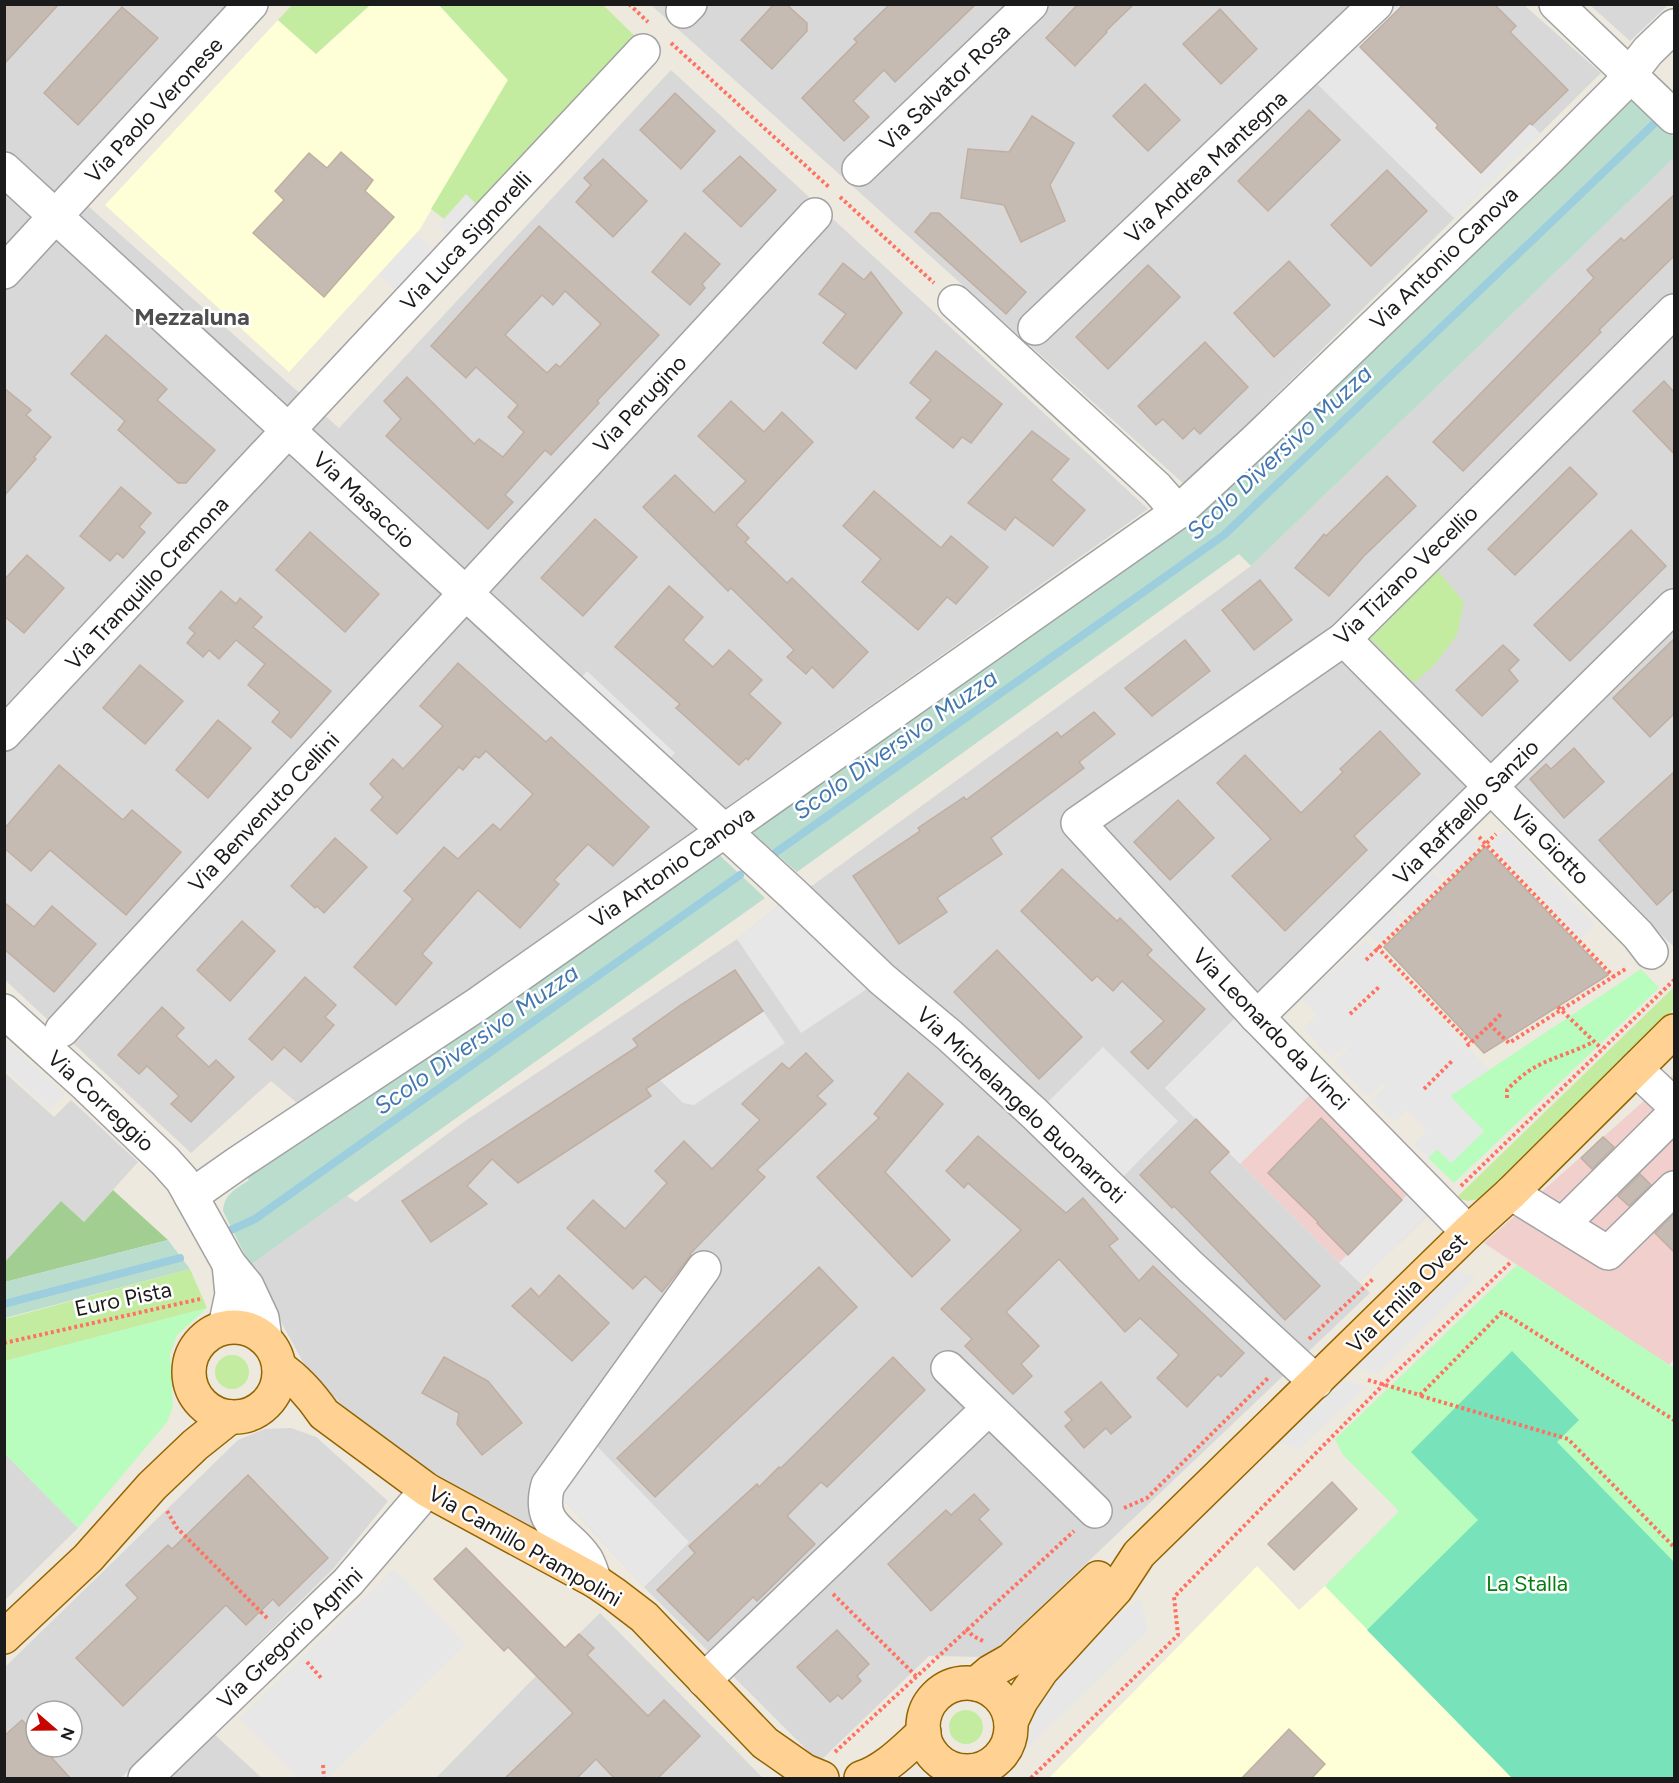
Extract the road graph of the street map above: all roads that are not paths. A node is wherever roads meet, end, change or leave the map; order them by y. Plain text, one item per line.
1 (251, 4) edge
2 (1031, 4) edge
3 (1376, 4) edge
4 (1556, 4) edge
5 (1674, 26) edge
6 (655, 40) road end
7 (1630, 76) junction
8 (1674, 117) edge
9 (4, 169) edge
10 (859, 169) dead end
11 (815, 214) dead end
12 (56, 216) junction
13 (4, 272) edge
14 (955, 302) road end
15 (1674, 311) edge
16 (1035, 328) dead end
17 (290, 431) junction
18 (1178, 512) junction
19 (465, 593) junction
20 (1674, 606) edge
21 (1344, 639) junction
22 (4, 734) edge
23 (1491, 787) junction
24 (1078, 823) joint
25 (723, 831) junction
26 (1651, 952) road end
27 (4, 1011) edge
28 (1257, 1017) junction
29 (62, 1030) dead end
30 (1674, 1031) edge
31 (1636, 1069) junction
32 (1674, 1105) edge
33 (1674, 1114) edge
34 (1674, 1188) edge
35 (1511, 1193) junction
36 (192, 1196) junction
37 (1563, 1224) junction
38 (1468, 1233) junction
39 (704, 1268) dead end
40 (230, 1279) junction
41 (225, 1327) junction
42 (264, 1338) junction
43 (279, 1367) junction
44 (948, 1368) dead end
45 (1316, 1382) junction
46 (197, 1397) junction
47 (988, 1409) junction
48 (245, 1413) junction
49 (324, 1414) junction
50 (427, 1490) junction
51 (159, 1497) junction
52 (1098, 1516) road end
53 (1138, 1554) junction
54 (595, 1581) junction
55 (4, 1637) edge
56 (704, 1680) junction
57 (976, 1684) junction
58 (1011, 1722) junction
59 (924, 1732) junction
60 (765, 1743) junction
61 (1001, 1766) edge
62 (826, 1767) edge
63 (946, 1775) edge
64 (145, 1779) edge
65 (786, 1779) edge
66 (861, 1779) edge

1 - 12 street, Via Paolo Veronese
2 - 10 street, Via Salvator Rosa
3 - 16 street, Via Andrea Mantegna
4 - 7 street
5 - 7 street, Via Antonio Canova
6 - 17 street, Via Luca Signorelli
7 - 8 street
7 - 18 street, Via Antonio Canova
9 - 12 street, Via Masaccio
11 - 19 street, Via Perugino
12 - 13 street, Via Paolo Veronese
12 - 17 street, Via Masaccio
14 - 18 street
15 - 21 street, Via Tiziano Vecellio
17 - 19 street, Via Masaccio
17 - 22 street, Via Tranquillo Cremona
18 - 25 street, Via Antonio Canova
19 - 25 street, Via Masaccio
19 - 29 street, Via Benvenuto Cellini
20 - 23 street, Via Raffaello Sanzio
21 - 23 street, Via Giotto
21 - 24 street, Via Tiziano Vecellio
23 - 26 street, Via Giotto
23 - 28 street, Via Raffaello Sanzio
24 - 28 street, Via Leonardo da Vinci
25 - 36 street, Via Antonio Canova
25 - 45 street, Via Michelangelo Buonarroti
27 - 36 street, Via Correggio
28 - 38 street, Via Leonardo da Vinci
30 - 31 main road, Via Emilia Ovest
31 - 32 street
31 - 35 main road, Via Emilia Ovest
33 - 37 street
34 - 37 street
35 - 37 street
35 - 38 main road, Via Emilia Ovest
36 - 40 street
38 - 45 main road, Via Emilia Ovest
39 - 54 street
40 - 41 street
40 - 42 street
41 - 42 main road
41 - 46 main road
42 - 43 main road
43 - 48 main road
43 - 49 main road, Via Camillo Prampolini
44 - 47 street
45 - 53 main road, Via Emilia Ovest
46 - 48 main road
46 - 51 main road
47 - 52 street
47 - 56 street
48 - 49 main road
48 - 51 main road
49 - 50 main road, Via Camillo Prampolini
50 - 54 main road, Via Camillo Prampolini
50 - 64 street, Via Gregorio Agnini
51 - 55 main road
53 - 57 main road, Via Emilia Ovest
53 - 58 main road, Via Emilia Ovest
54 - 56 main road, Via Camillo Prampolini
56 - 60 main road, Via Camillo Prampolini
57 - 58 main road
57 - 59 main road, Via Emilia Ovest
58 - 61 main road, Via Emilia Ovest
59 - 63 main road, Via Emilia Ovest
59 - 66 main road
60 - 62 main road, Via Camillo Prampolini
60 - 65 main road, Via Camillo Prampolini
61 - 63 main road, Via Emilia Ovest

